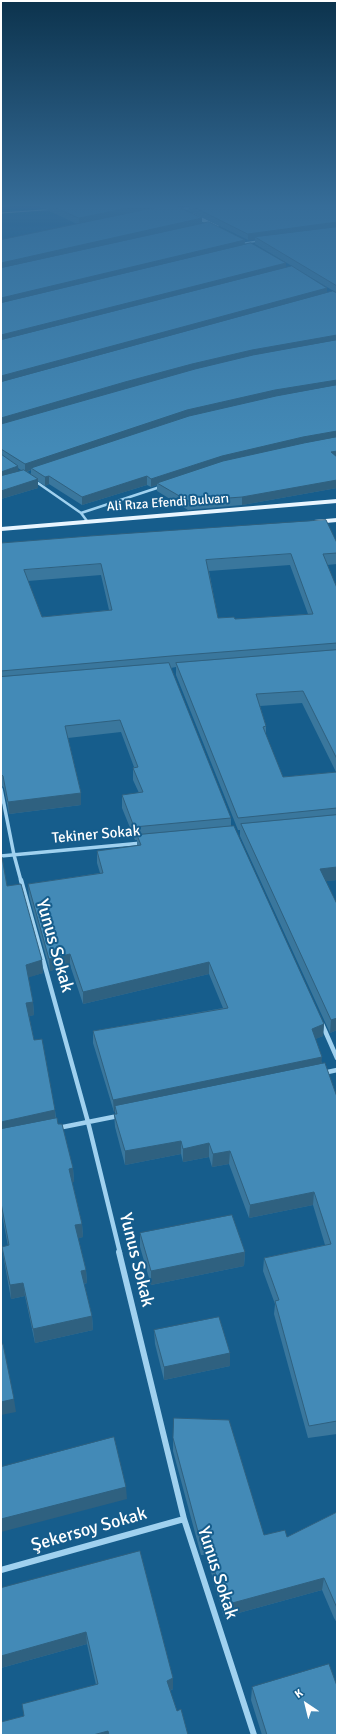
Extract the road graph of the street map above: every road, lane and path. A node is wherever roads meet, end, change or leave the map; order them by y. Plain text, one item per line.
1 (32, 479) edge
2 (170, 484) edge
3 (337, 501) edge
4 (81, 513) junction
5 (337, 520) edge
6 (87, 521) junction
7 (306, 522) edge
8 (1, 529) edge
9 (1, 789) edge
10 (149, 843) edge
11 (14, 855) junction
12 (1, 856) edge
13 (321, 1022) edge
14 (337, 1058) edge
15 (337, 1070) edge
16 (314, 1075) edge
17 (127, 1114) edge
18 (88, 1122) junction
19 (52, 1129) edge
20 (184, 1519) junction
21 (1, 1570) edge
22 (254, 1735) edge

1 - 4 street
2 - 4 street
3 - 6 main road, Ali Rıza Efendi Bulvarı
4 - 6 street
5 - 7 main road
6 - 8 main road, Ali Rıza Efendi Bulvarı
9 - 11 street, Yunus Sokak
10 - 11 street, Tekiner Sokak
11 - 12 street, Tekiner Sokak
11 - 18 street, Yunus Sokak
13 - 14 street
15 - 16 street
17 - 18 street
18 - 19 street
18 - 20 street, Yunus Sokak
20 - 21 street, Şekersoy Sokak
20 - 22 street, Yunus Sokak

